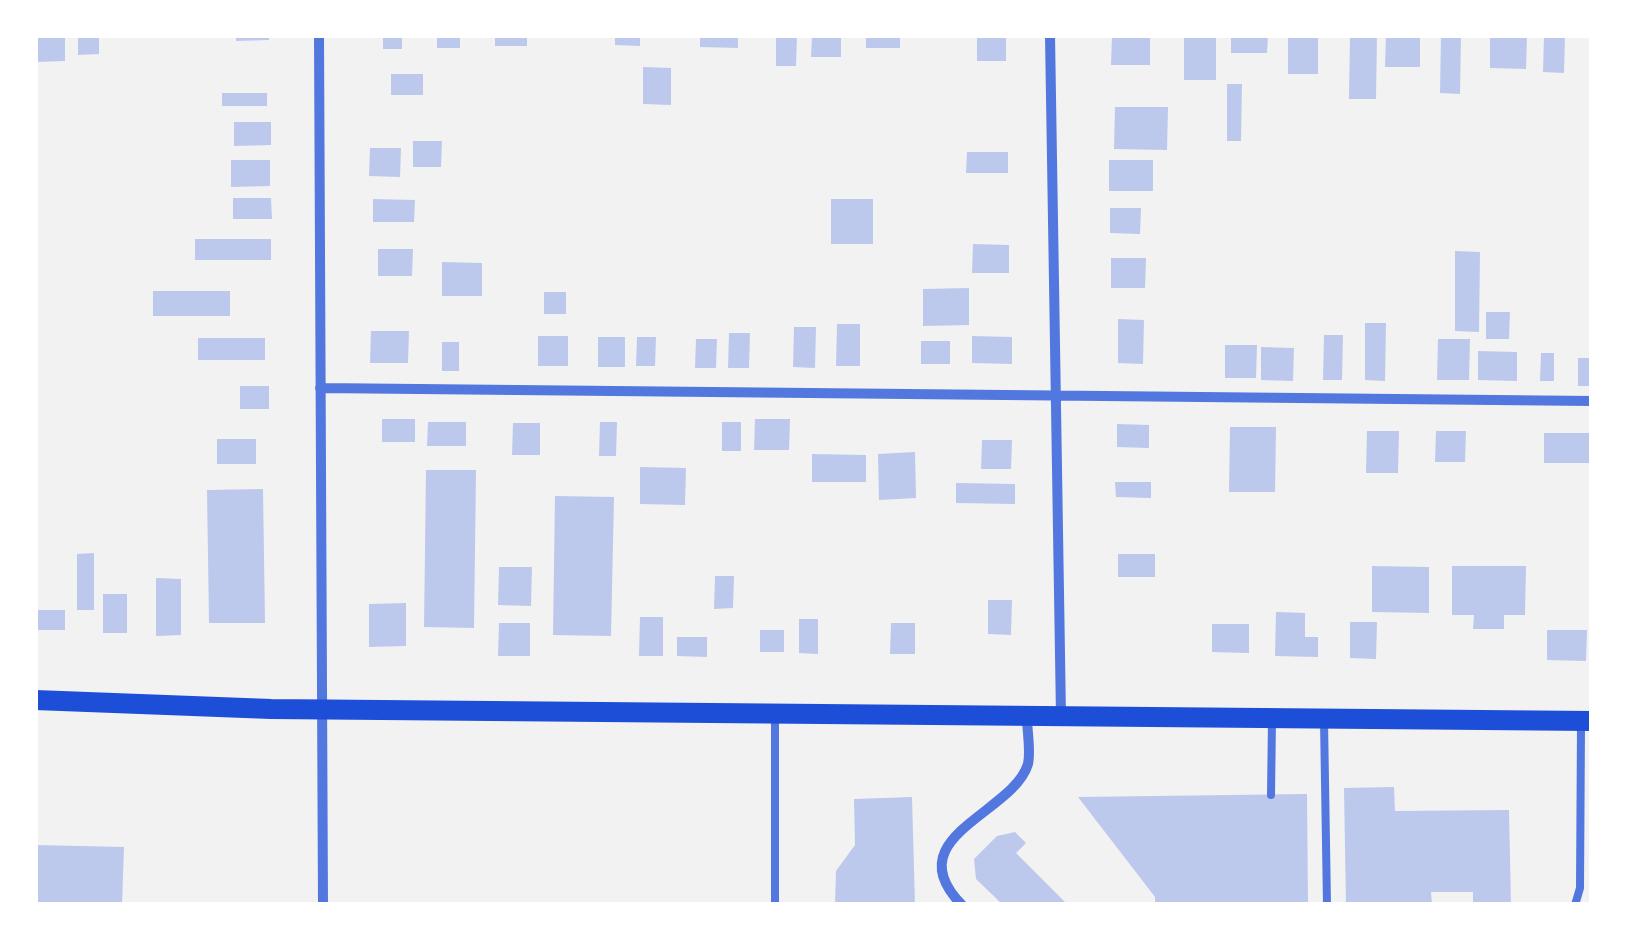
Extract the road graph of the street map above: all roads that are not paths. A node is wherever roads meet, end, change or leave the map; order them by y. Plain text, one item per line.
1 (319, 35) edge
2 (1050, 35) edge
3 (320, 388) junction
4 (1056, 393) junction
5 (1592, 401) edge
6 (35, 700) edge
7 (322, 710) junction
8 (774, 715) junction
9 (1027, 717) junction
10 (1061, 717) junction
11 (1272, 719) junction
12 (1324, 719) junction
13 (1586, 721) edge
14 (1270, 794) dead end
15 (323, 905) edge
16 (776, 905) edge
17 (962, 905) edge
18 (1327, 905) edge
19 (1575, 905) edge

1 - 3 street
2 - 4 street
3 - 4 street
3 - 7 street
4 - 5 street
4 - 10 street
6 - 7 main road
7 - 8 main road
7 - 15 street
8 - 9 main road
8 - 16 lane
9 - 10 main road
9 - 17 street
10 - 11 main road
11 - 12 main road
11 - 14 lane
12 - 13 main road
12 - 18 lane
13 - 19 lane

